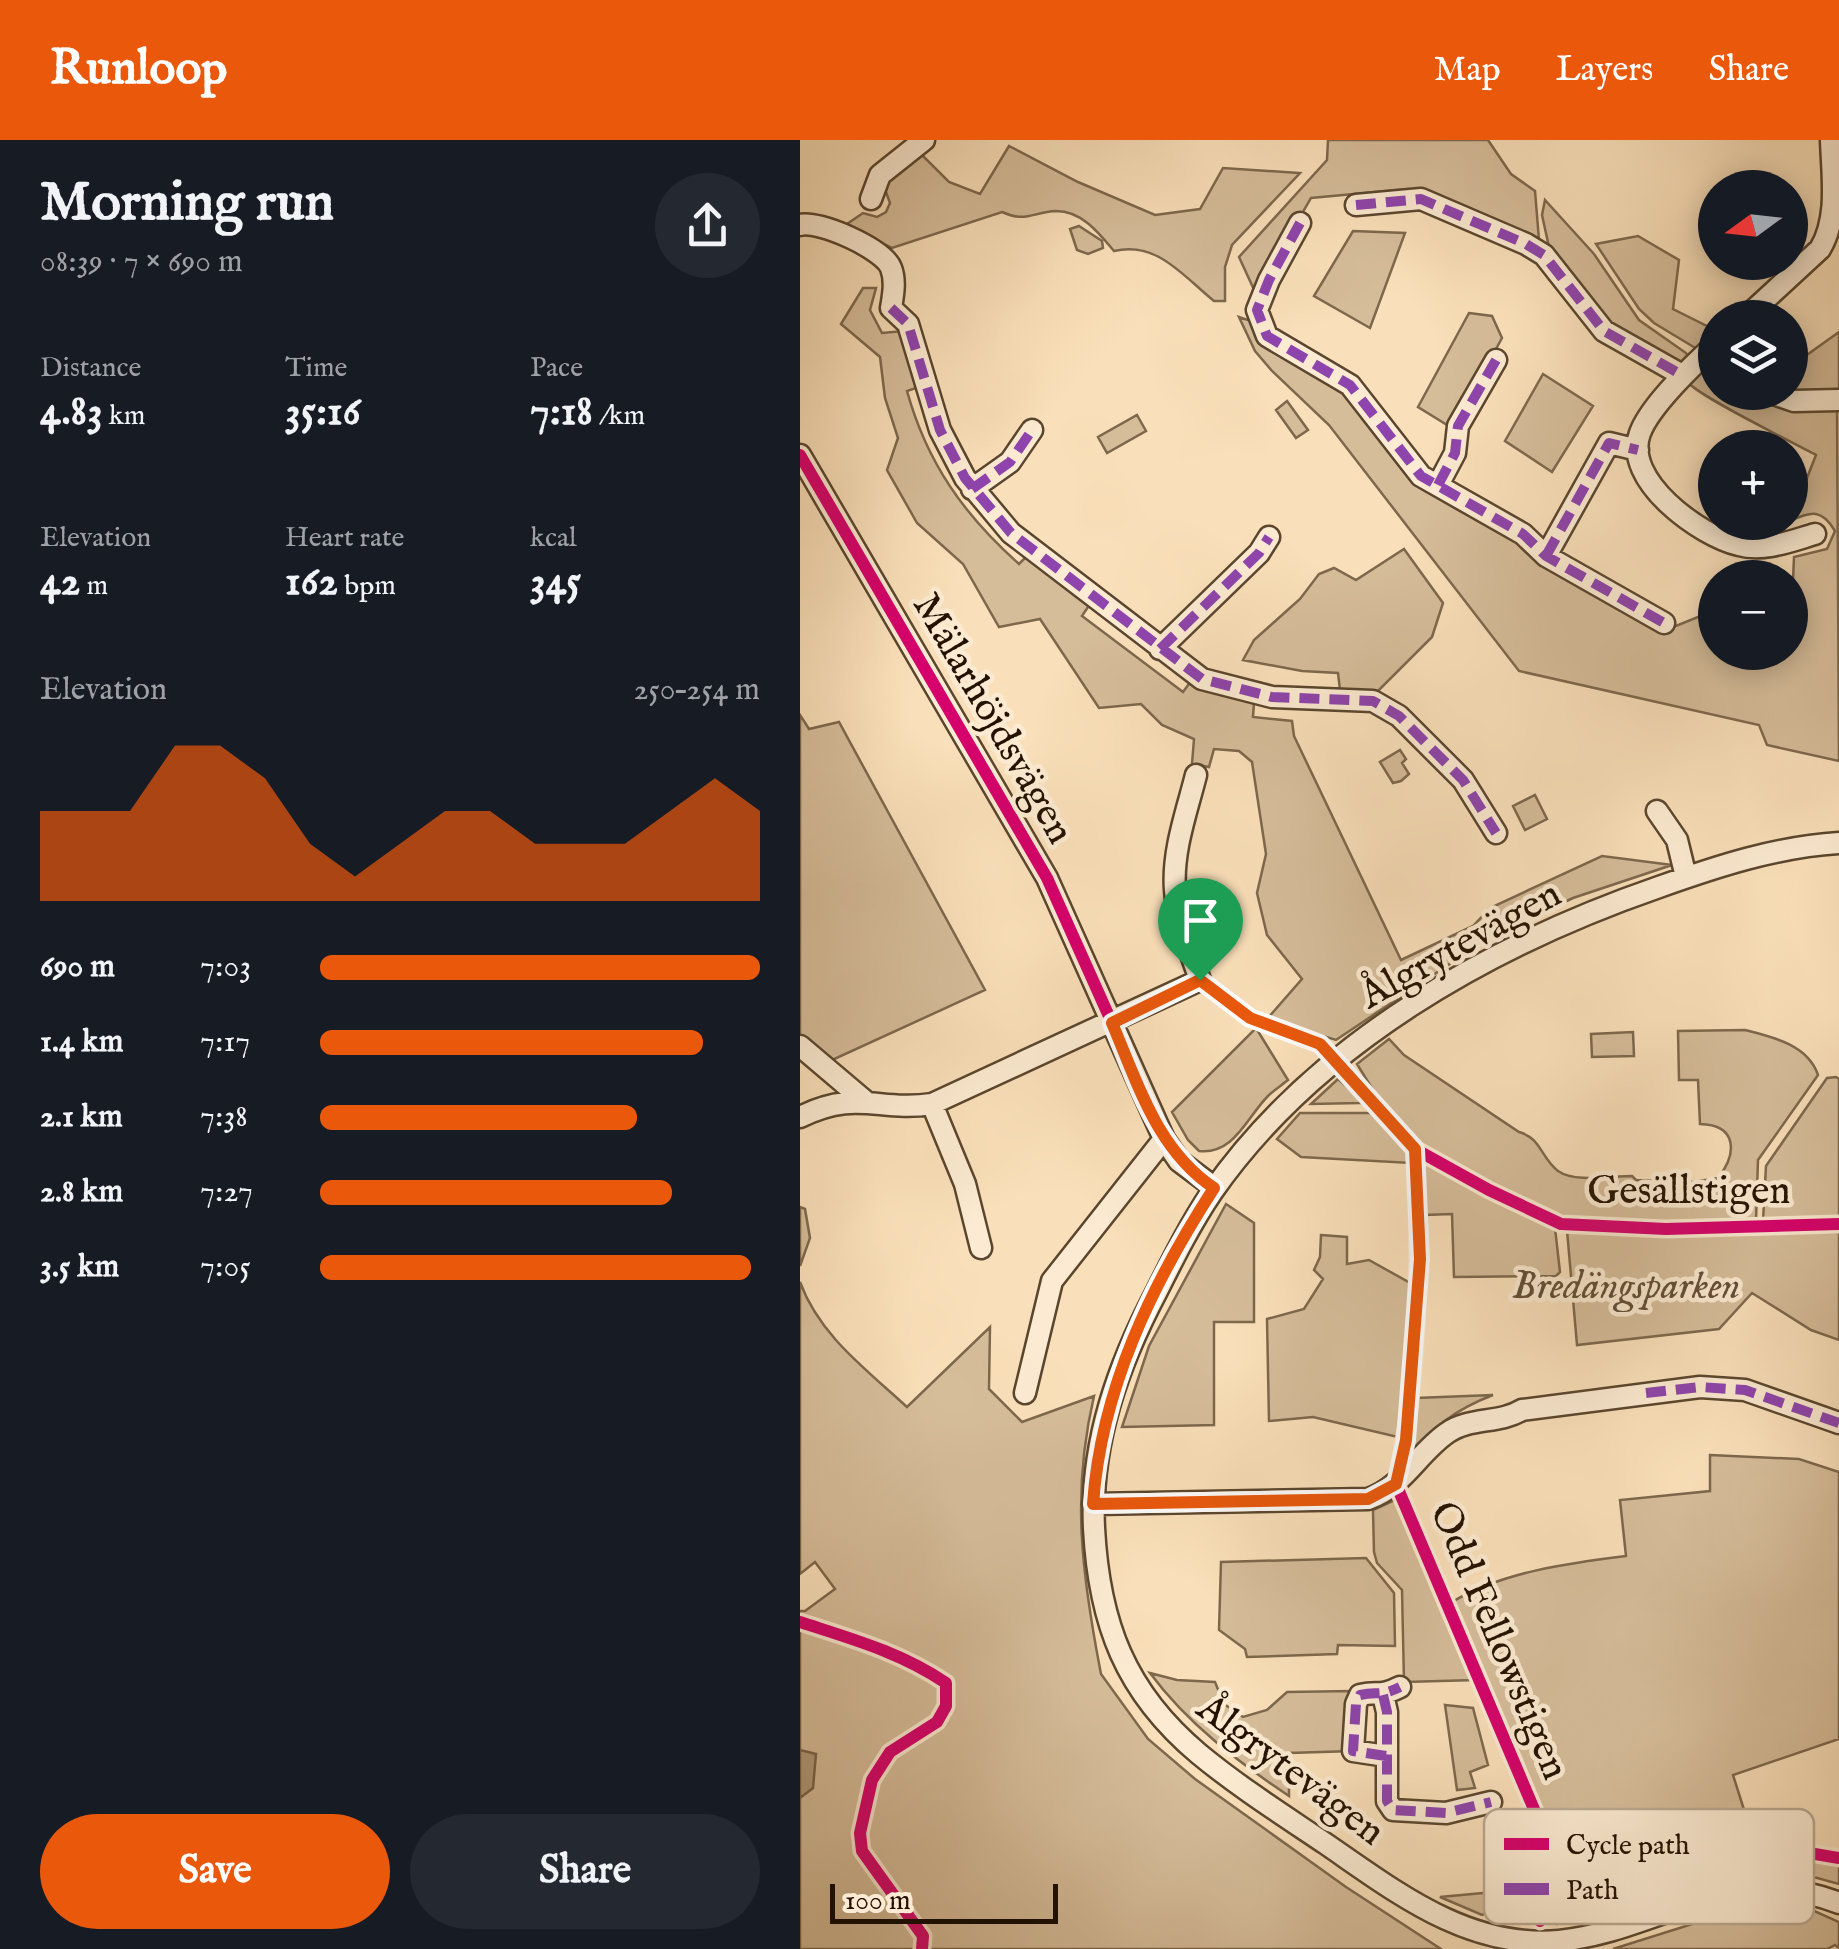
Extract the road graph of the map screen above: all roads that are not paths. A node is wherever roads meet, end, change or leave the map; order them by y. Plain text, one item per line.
1 (924, 140) edge
2 (1830, 140) edge
3 (870, 199) dead end
4 (1356, 205) dead end
5 (1300, 224) dead end
6 (800, 225) edge
7 (1764, 300) edge
8 (1496, 360) dead end
9 (1698, 361) edge
10 (1682, 374) junction
11 (1839, 400) edge
12 (1808, 401) edge
13 (1032, 430) dead end
14 (1638, 450) junction
15 (800, 455) edge
16 (1438, 485) junction
17 (972, 490) junction
18 (1815, 534) dead end
19 (1270, 538) dead end
20 (1546, 556) junction
21 (1664, 623) dead end
22 (1160, 649) junction
23 (1196, 774) dead end
24 (1657, 811) dead end
25 (1496, 834) dead end
26 (1839, 843) edge
27 (1686, 877) junction
28 (1112, 1023) junction
29 (800, 1046) edge
30 (864, 1101) junction
31 (932, 1104) junction
32 (800, 1116) edge
33 (1164, 1139) junction
34 (1214, 1188) junction
35 (981, 1248) dead end
36 (1025, 1393) dead end
37 (1839, 1423) edge
38 (1093, 1504) junction
39 (1386, 1756) junction
40 (1491, 1802) dead end
41 (1814, 1897) edge
42 (1839, 1904) edge
43 (1628, 1924) edge

1 - 3 street
2 - 7 street
4 - 10 street
5 - 16 street
6 - 17 street
8 - 16 street
9 - 10 street
10 - 14 street
11 - 12 street
13 - 17 street
14 - 18 street
14 - 20 street
15 - 28 street, Mälarhöjdsvägen
16 - 20 street
17 - 22 street
19 - 22 street
20 - 21 street
22 - 25 street
23 - 28 street
24 - 27 street
26 - 27 street, Ålgrytevägen
27 - 34 street, Ålgrytevägen
28 - 31 street
28 - 33 street, Mälarhöjdsvägen
29 - 30 street
30 - 31 street
30 - 32 street
31 - 35 street
33 - 34 street, Mälarhöjdsvägen
33 - 36 street
34 - 38 street, Ålgrytevägen
37 - 38 street
38 - 43 street, Ålgrytevägen
39 - 39 street, Ålgrytevägen
39 - 40 street, Ålgrytevägen
41 - 42 street, Ålgrytevägen

